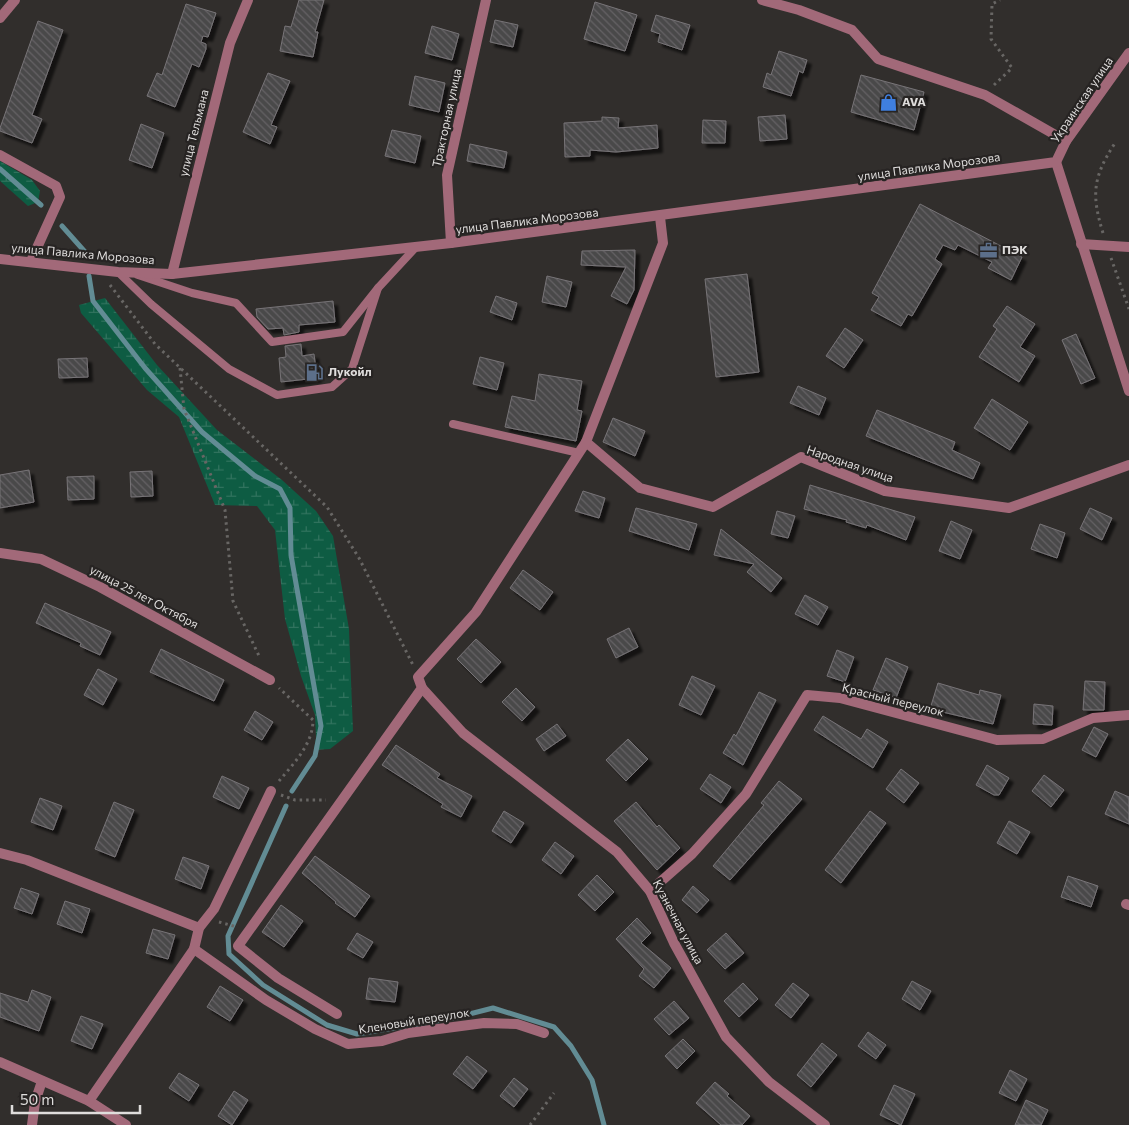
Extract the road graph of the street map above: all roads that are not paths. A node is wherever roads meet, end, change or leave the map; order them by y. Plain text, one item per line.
1 (15, 0) edge
2 (248, 0) edge
3 (486, 0) edge
4 (762, 0) edge
5 (0, 18) edge
6 (1129, 52) edge
7 (1066, 142) junction
8 (0, 155) edge
9 (1056, 162) junction
10 (660, 217) junction
11 (451, 243) junction
12 (1080, 244) junction
13 (416, 247) junction
14 (1129, 247) edge
15 (0, 258) edge
16 (31, 261) junction
17 (118, 272) junction
18 (134, 274) junction
19 (172, 274) junction
20 (378, 288) junction
21 (1129, 391) edge
22 (452, 424) dead end
23 (586, 442) junction
24 (579, 453) junction
25 (1129, 465) edge
26 (0, 553) edge
27 (270, 680) road end
28 (422, 688) junction
29 (1129, 715) edge
30 (271, 791) road end
31 (0, 852) edge
32 (650, 891) junction
33 (199, 928) junction
34 (194, 949) junction
35 (337, 1014) dead end
36 (544, 1033) dead end
37 (0, 1062) edge
38 (42, 1081) junction
39 (89, 1101) junction
40 (32, 1125) edge
41 (126, 1125) edge
42 (825, 1125) edge

1 - 5 street
2 - 19 street, улица Тельмана
3 - 11 street, Тракторная улица
4 - 7 street
6 - 7 street, Украинская улица
7 - 9 street, Украинская улица
8 - 16 street
9 - 10 street, улица Павлика Морозова
9 - 12 street
10 - 11 street, улица Павлика Морозова
10 - 23 street
11 - 13 street, улица Павлика Морозова
12 - 14 street
12 - 21 street
13 - 19 street, улица Павлика Морозова
13 - 20 lane
15 - 16 street, улица Павлика Морозова
16 - 17 street, улица Павлика Морозова
17 - 18 street, улица Павлика Морозова
17 - 20 lane
18 - 19 street, улица Павлика Морозова
18 - 20 lane
22 - 24 lane
23 - 24 street
23 - 25 street, Народная улица
24 - 28 street
26 - 27 street, улица 25 лет Октября
28 - 32 street, Кузнечная улица
28 - 35 street
29 - 32 street, Красный переулок
30 - 33 street
31 - 33 street
32 - 42 street, Кузнечная улица
33 - 34 street
34 - 36 street, Кленовый переулок
34 - 39 street
37 - 38 street
38 - 39 street
38 - 40 street
39 - 41 street

